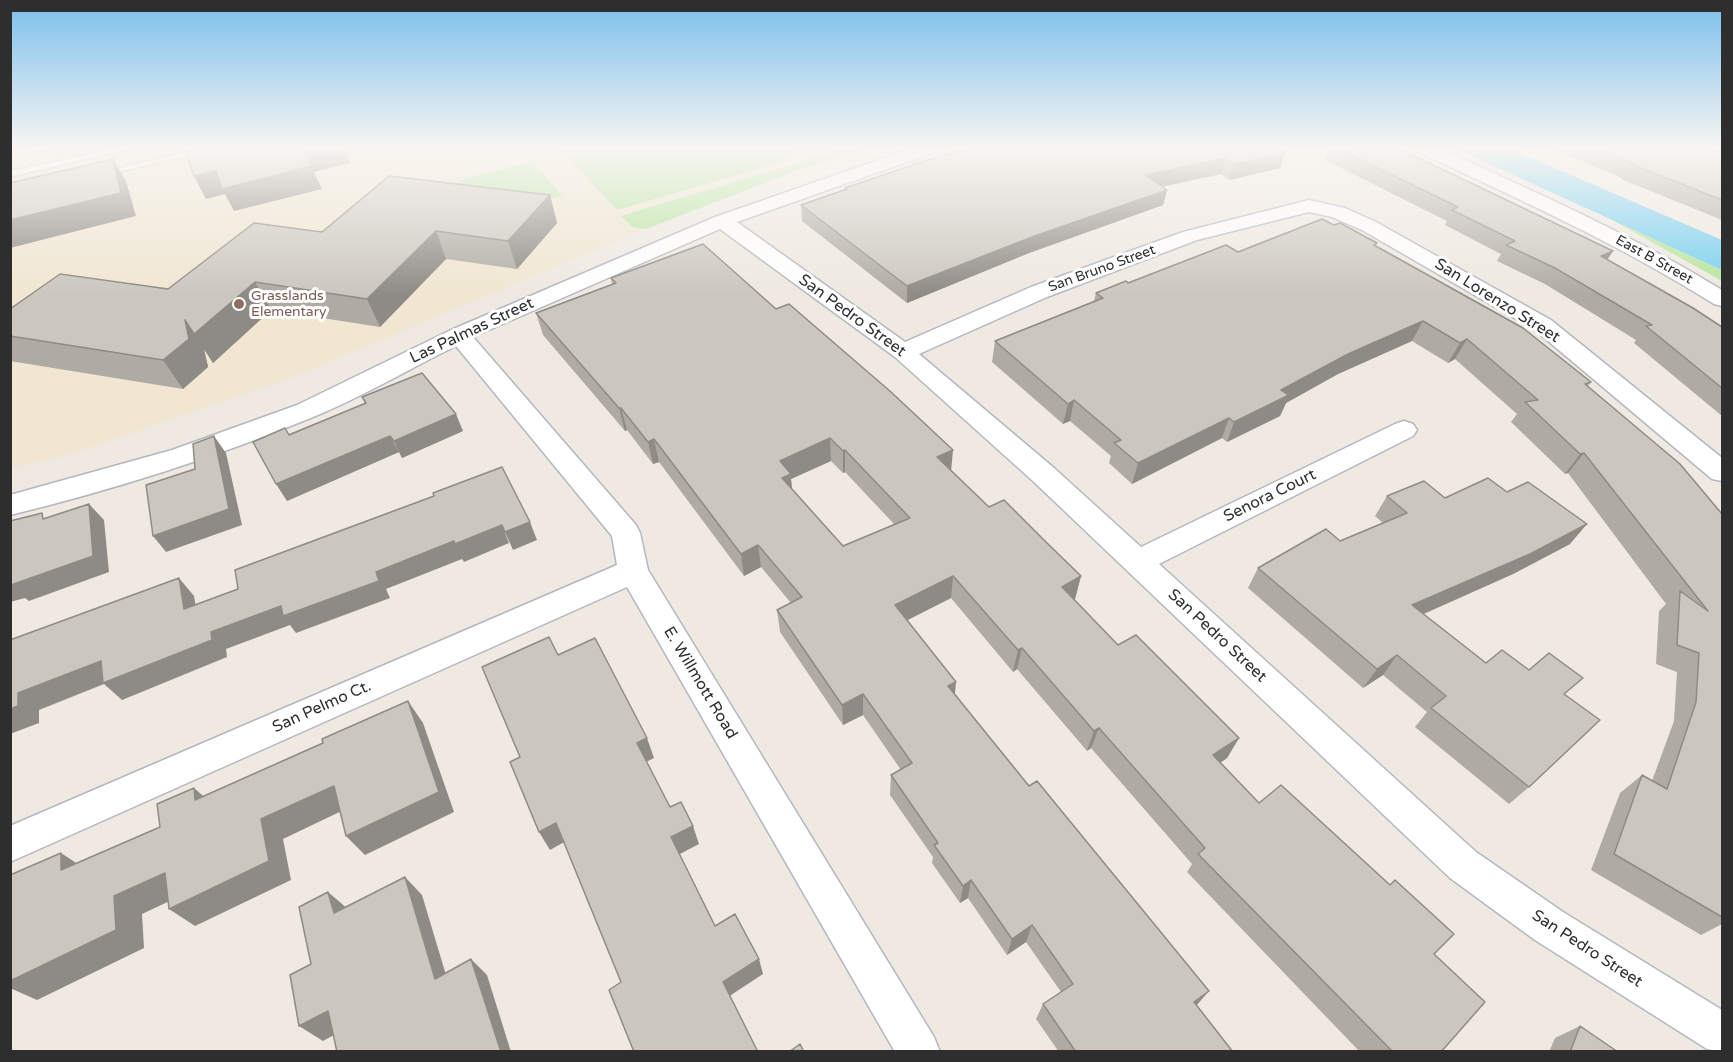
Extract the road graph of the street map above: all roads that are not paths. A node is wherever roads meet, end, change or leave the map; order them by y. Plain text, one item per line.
1 (791, 197) edge
2 (1529, 197) edge
3 (1309, 206) joint
4 (722, 221) junction
5 (1722, 299) edge
6 (459, 335) junction
7 (903, 352) junction
8 (1404, 430) dead end
9 (1722, 472) edge
10 (10, 504) edge
11 (1137, 562) junction
12 (633, 571) junction
13 (10, 844) edge
14 (1722, 1034) edge
15 (919, 1052) edge

1 - 4 street, Las Palmas Street
2 - 5 street, East B Street
3 - 7 street, San Bruno Street
3 - 9 street, San Lorenzo Street
4 - 6 street, Las Palmas Street
4 - 7 street, San Pedro Street
6 - 10 street, Las Palmas Street
6 - 12 street, E. Willmott Road
7 - 11 street, San Pedro Street
8 - 11 street, Senora Court
11 - 14 street, San Pedro Street
12 - 13 street, San Pelmo Ct.
12 - 15 street, E. Willmott Road

